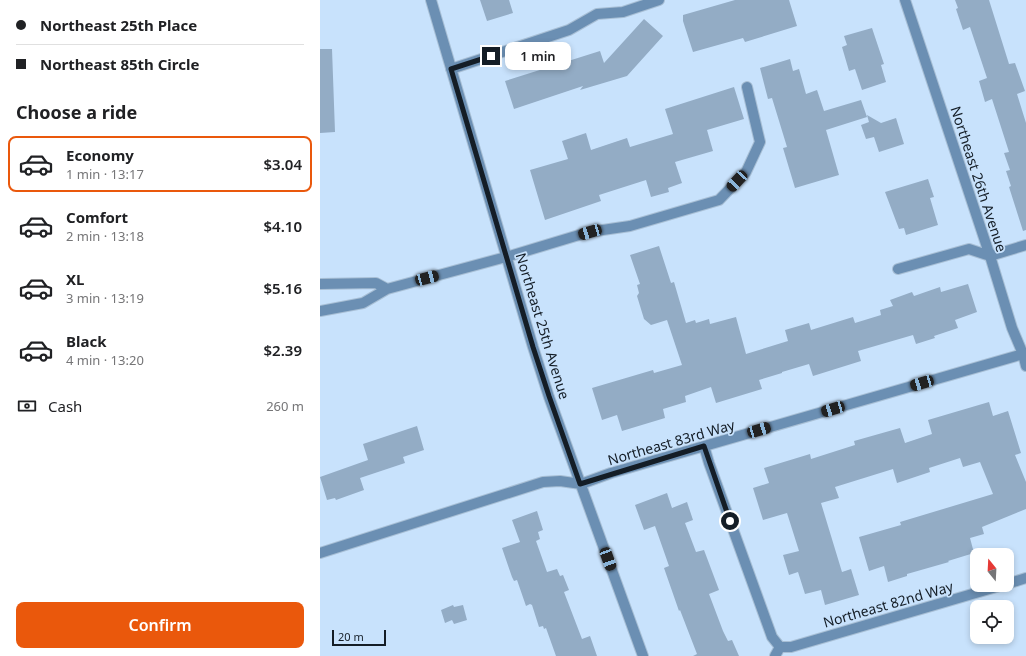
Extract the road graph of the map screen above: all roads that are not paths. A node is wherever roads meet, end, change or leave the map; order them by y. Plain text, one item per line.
1 (431, 0) edge
2 (659, 0) edge
3 (905, 0) edge
4 (451, 69) junction
5 (747, 87) dead end
6 (1026, 245) edge
7 (990, 256) junction
8 (506, 257) junction
9 (898, 269) dead end
10 (320, 284) edge
11 (387, 289) junction
12 (320, 311) edge
13 (1023, 354) junction
14 (1026, 366) edge
15 (704, 446) junction
16 (580, 484) junction
17 (320, 553) edge
18 (1026, 578) edge
19 (1014, 582) edge
20 (979, 592) edge
21 (777, 651) edge
22 (643, 656) edge

1 - 4 street, Northeast 25th Avenue
2 - 4 street
3 - 7 street, Northeast 26th Avenue
4 - 8 street, Northeast 25th Avenue
5 - 8 street
6 - 7 street
7 - 9 street
7 - 13 street, Northeast 26th Avenue
8 - 11 street
8 - 16 street, Northeast 25th Avenue
10 - 11 street
11 - 12 street
13 - 14 street, Northeast 26th Avenue
13 - 15 street, Northeast 83rd Way
15 - 16 street, Northeast 83rd Way
15 - 21 street
16 - 17 street
16 - 22 street, Northeast 25th Avenue
18 - 19 street
20 - 21 street, Northeast 82nd Way

